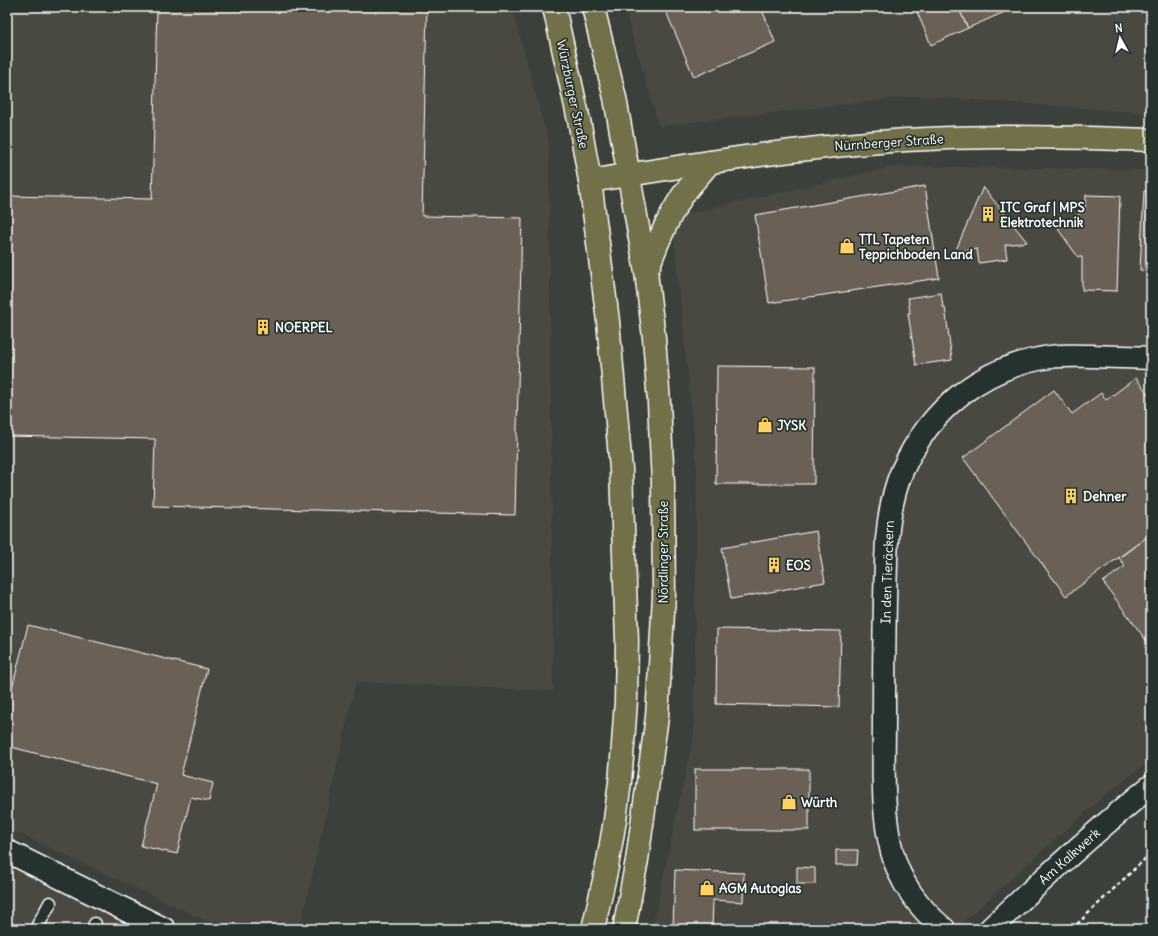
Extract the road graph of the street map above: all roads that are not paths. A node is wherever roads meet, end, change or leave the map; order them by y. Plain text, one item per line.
1 (554, 7) edge
2 (594, 7) edge
3 (1151, 140) edge
4 (710, 162) junction
5 (629, 175) junction
6 (590, 181) junction
7 (646, 272) junction
8 (1151, 358) edge
9 (1151, 786) edge
10 (7, 851) edge
11 (50, 903) dead end
12 (36, 929) edge
13 (164, 929) edge
14 (594, 929) edge
15 (624, 929) edge
16 (944, 929) edge
17 (990, 929) edge

1 - 6 main road, Würzburger Straße
2 - 5 main road
3 - 4 main road, Nürnberger Straße
4 - 5 main road, Nürnberger Straße
4 - 7 main road
5 - 6 main road, Nürnberger Straße
5 - 7 main road, Nördlinger Straße
6 - 14 main road
7 - 15 main road, Nördlinger Straße
8 - 16 street, In den Tieräckern
9 - 17 street, Am Kalkwerk
10 - 13 street
11 - 12 lane

